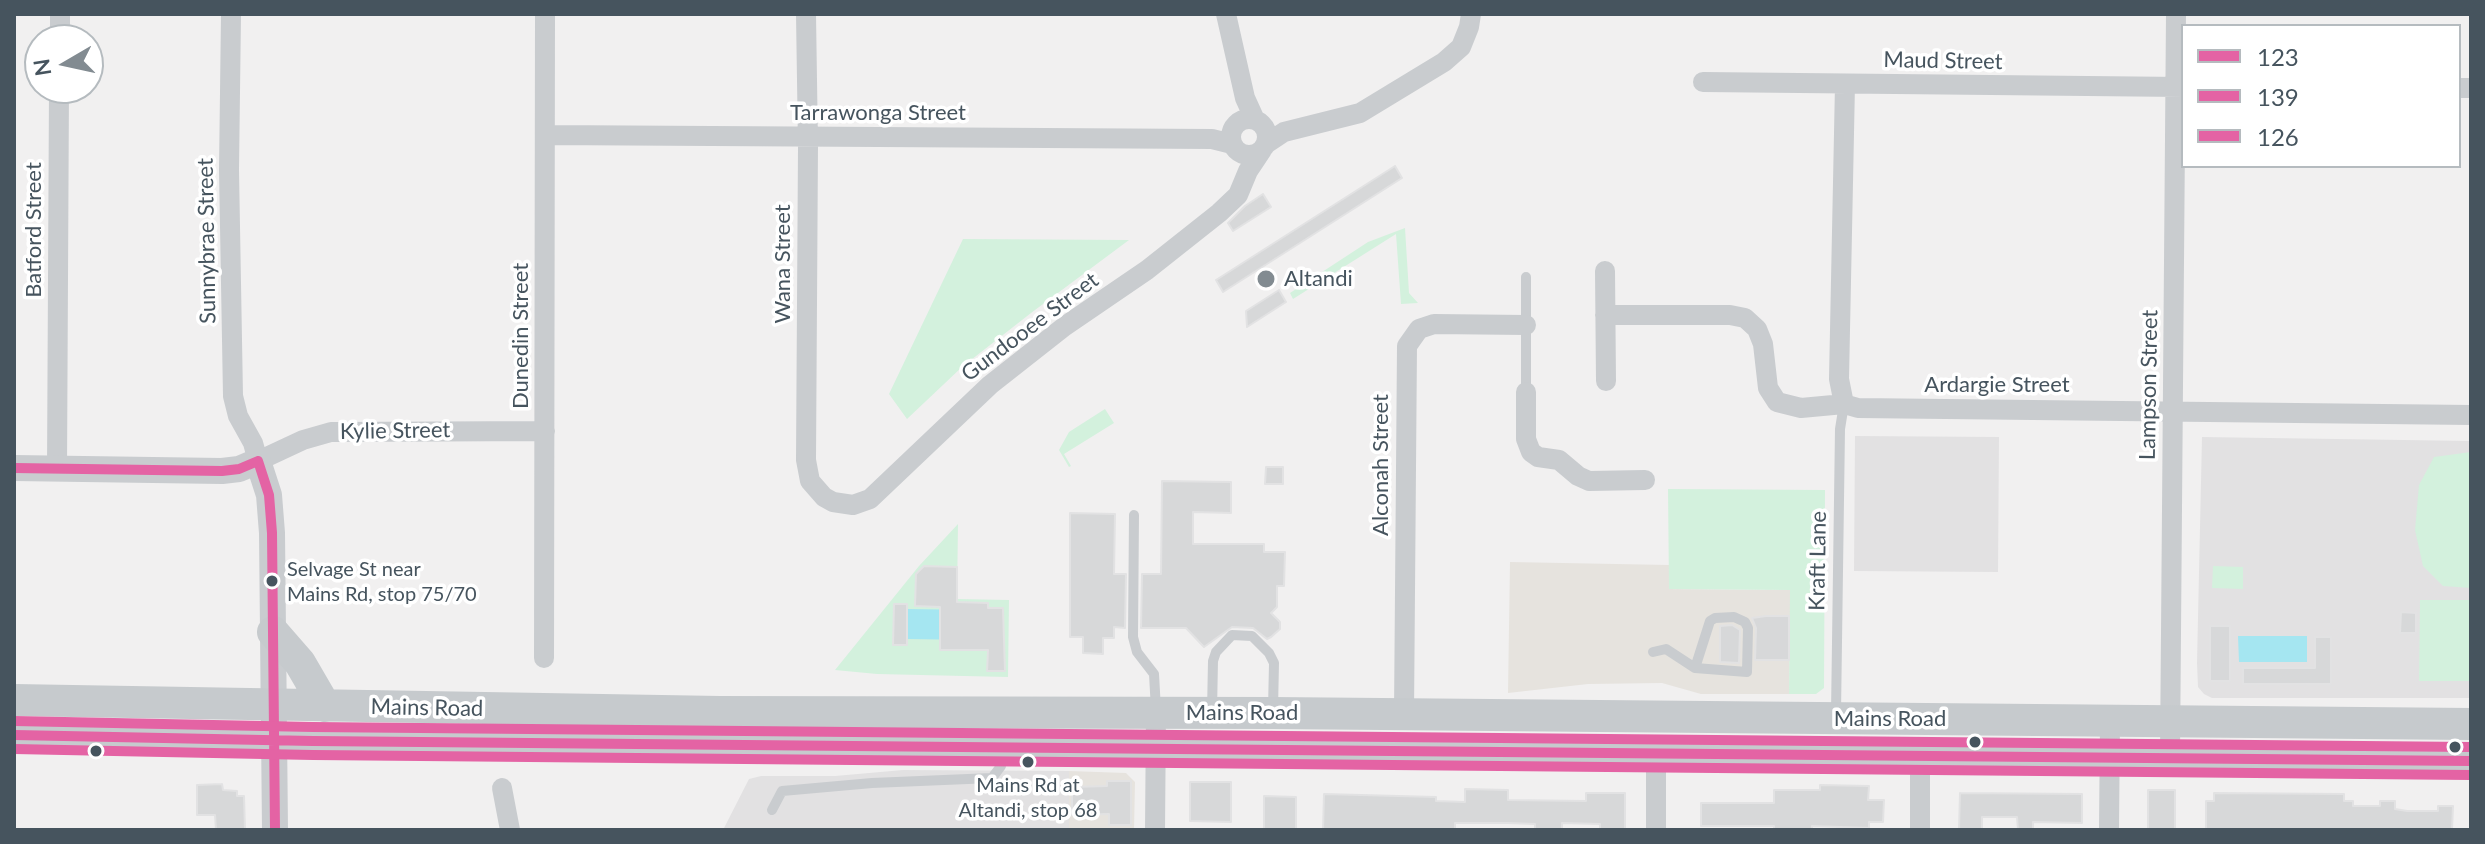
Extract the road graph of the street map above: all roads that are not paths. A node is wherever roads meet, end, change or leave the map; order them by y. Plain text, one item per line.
1 (231, 14) edge
2 (545, 14) edge
3 (806, 14) edge
4 (1226, 14) edge
5 (1471, 14) edge
6 (2176, 14) edge
7 (1703, 82) dead end
8 (1845, 84) junction
9 (2179, 87) edge
10 (59, 104) edge
11 (545, 135) junction
12 (807, 137) junction
13 (1245, 140) junction
14 (1605, 271) dead end
15 (1526, 277) dead end
16 (1605, 315) junction
17 (1526, 325) junction
18 (1606, 381) dead end
19 (1526, 392) joint
20 (1844, 404) junction
21 (2173, 413) junction
22 (2471, 415) edge
23 (545, 431) junction
24 (258, 461) junction
25 (14, 468) edge
26 (57, 469) junction
27 (1645, 480) dead end
28 (833, 502) joint
29 (1134, 515) dead end
30 (273, 632) junction
31 (1653, 652) dead end
32 (544, 658) dead end
33 (1695, 668) junction
34 (14, 700) edge
35 (274, 704) junction
36 (325, 706) junction
37 (1156, 712) junction
38 (1212, 713) junction
39 (1273, 713) junction
40 (1404, 714) junction
41 (1836, 719) junction
42 (2110, 721) junction
43 (2171, 722) junction
44 (2471, 724) edge
45 (14, 735) edge
46 (275, 740) junction
47 (1003, 746) junction
48 (1156, 749) junction
49 (1656, 752) junction
50 (1920, 756) junction
51 (2110, 757) junction
52 (2170, 757) junction
53 (2471, 761) edge
54 (502, 788) dead end
55 (772, 810) dead end
56 (275, 830) edge
57 (510, 830) edge
58 (1155, 830) edge
59 (1656, 830) edge
60 (1920, 830) edge
61 (2109, 830) edge

1 - 24 street, Sunnybrae Street
2 - 11 street, Dunedin Street
3 - 12 street, Wana Street
4 - 13 street
5 - 13 street
6 - 9 street, Lampson Street
7 - 8 street, Maud Street
8 - 9 street, Maud Street
8 - 20 street
9 - 21 street, Lampson Street
10 - 26 street, Batford Street
11 - 12 street, Tarrawonga Street
11 - 23 street, Dunedin Street
12 - 13 street, Tarrawonga Street
12 - 28 street, Wana Street
13 - 28 street, Gundooee Street
14 - 16 street
15 - 17 lane
16 - 18 street
16 - 20 street, Ardargie Street
17 - 19 lane
17 - 40 street, Alconah Street
19 - 27 street
20 - 21 street, Ardargie Street
20 - 41 lane, Kraft Lane
21 - 22 street, Ardargie Street
21 - 43 street, Lampson Street
23 - 24 street, Kylie Street
23 - 32 street, Dunedin Street
24 - 26 street, Kylie Street
24 - 30 street
25 - 26 street, Kylie Street
29 - 37 lane
30 - 35 street
30 - 36 main road
31 - 33 lane
33 - 33 lane
34 - 35 main road, Mains Road
35 - 36 main road, Mains Road
35 - 46 street
36 - 37 main road, Mains Road
37 - 38 main road, Mains Road
37 - 48 street
38 - 39 main road, Mains Road
38 - 39 lane
39 - 40 main road, Mains Road
40 - 41 main road, Mains Road
41 - 42 main road, Mains Road
42 - 43 main road, Mains Road
42 - 51 street
43 - 44 main road, Mains Road
43 - 52 street, Lampson Street
45 - 46 main road, Mains Road
46 - 47 main road, Mains Road
46 - 56 street
47 - 48 main road, Mains Road
47 - 55 lane
48 - 49 main road, Mains Road
48 - 58 street
49 - 50 main road, Mains Road
49 - 59 street
50 - 51 main road, Mains Road
50 - 60 street
51 - 52 main road, Mains Road
51 - 61 street
52 - 53 main road, Mains Road
54 - 57 street

